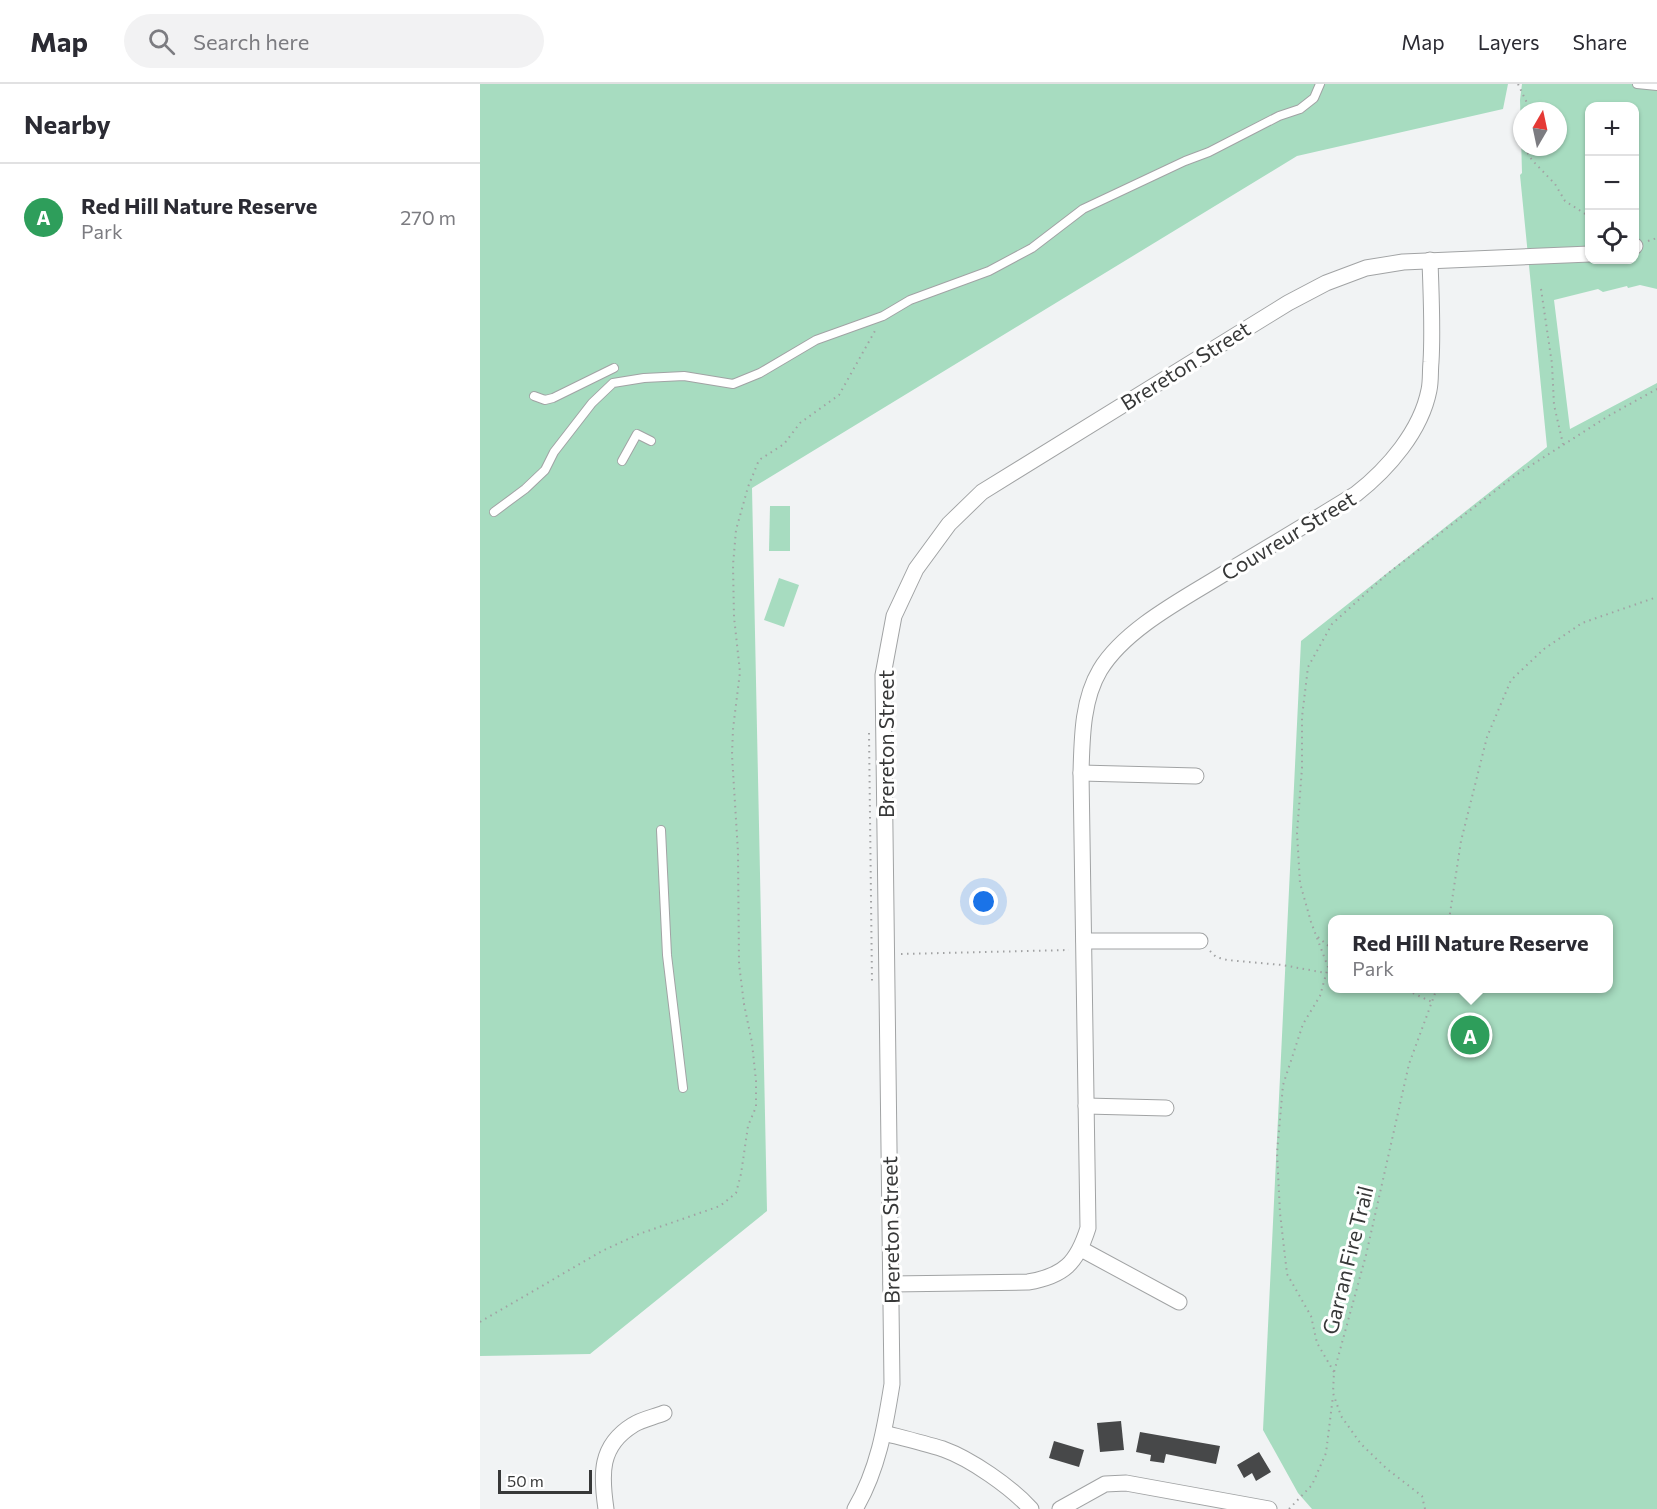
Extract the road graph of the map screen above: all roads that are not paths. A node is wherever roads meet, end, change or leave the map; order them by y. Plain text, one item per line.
1 (1320, 84) edge
2 (1637, 84) edge
3 (1657, 86) edge
4 (1585, 254) edge
5 (1430, 260) junction
6 (614, 368) dead end
7 (534, 396) dead end
8 (651, 441) dead end
9 (622, 461) dead end
10 (494, 512) dead end
11 (1081, 773) junction
12 (1196, 776) dead end
13 (661, 830) dead end
14 (1200, 941) road end
15 (1084, 946) junction
16 (683, 1088) dead end
17 (1086, 1106) junction
18 (1166, 1108) dead end
19 (1081, 1249) junction
20 (891, 1284) junction
21 (1179, 1302) dead end
22 (664, 1413) dead end
23 (884, 1433) junction
24 (606, 1509) edge
25 (855, 1509) edge
26 (1031, 1509) edge
27 (1060, 1509) edge
28 (1269, 1509) edge

1 - 10 lane
2 - 3 lane
4 - 5 street, Brereton Street
5 - 11 street, Couvreur Street
5 - 20 street, Brereton Street
6 - 7 lane
8 - 9 lane
11 - 12 street
11 - 15 street, Couvreur Street
13 - 16 lane
14 - 15 street
15 - 17 street, Couvreur Street
17 - 18 street
17 - 19 street, Couvreur Street
19 - 20 street, Couvreur Street
19 - 21 street
20 - 23 street, Brereton Street
22 - 24 street
23 - 25 street, Brereton Street
23 - 26 street
27 - 28 street

